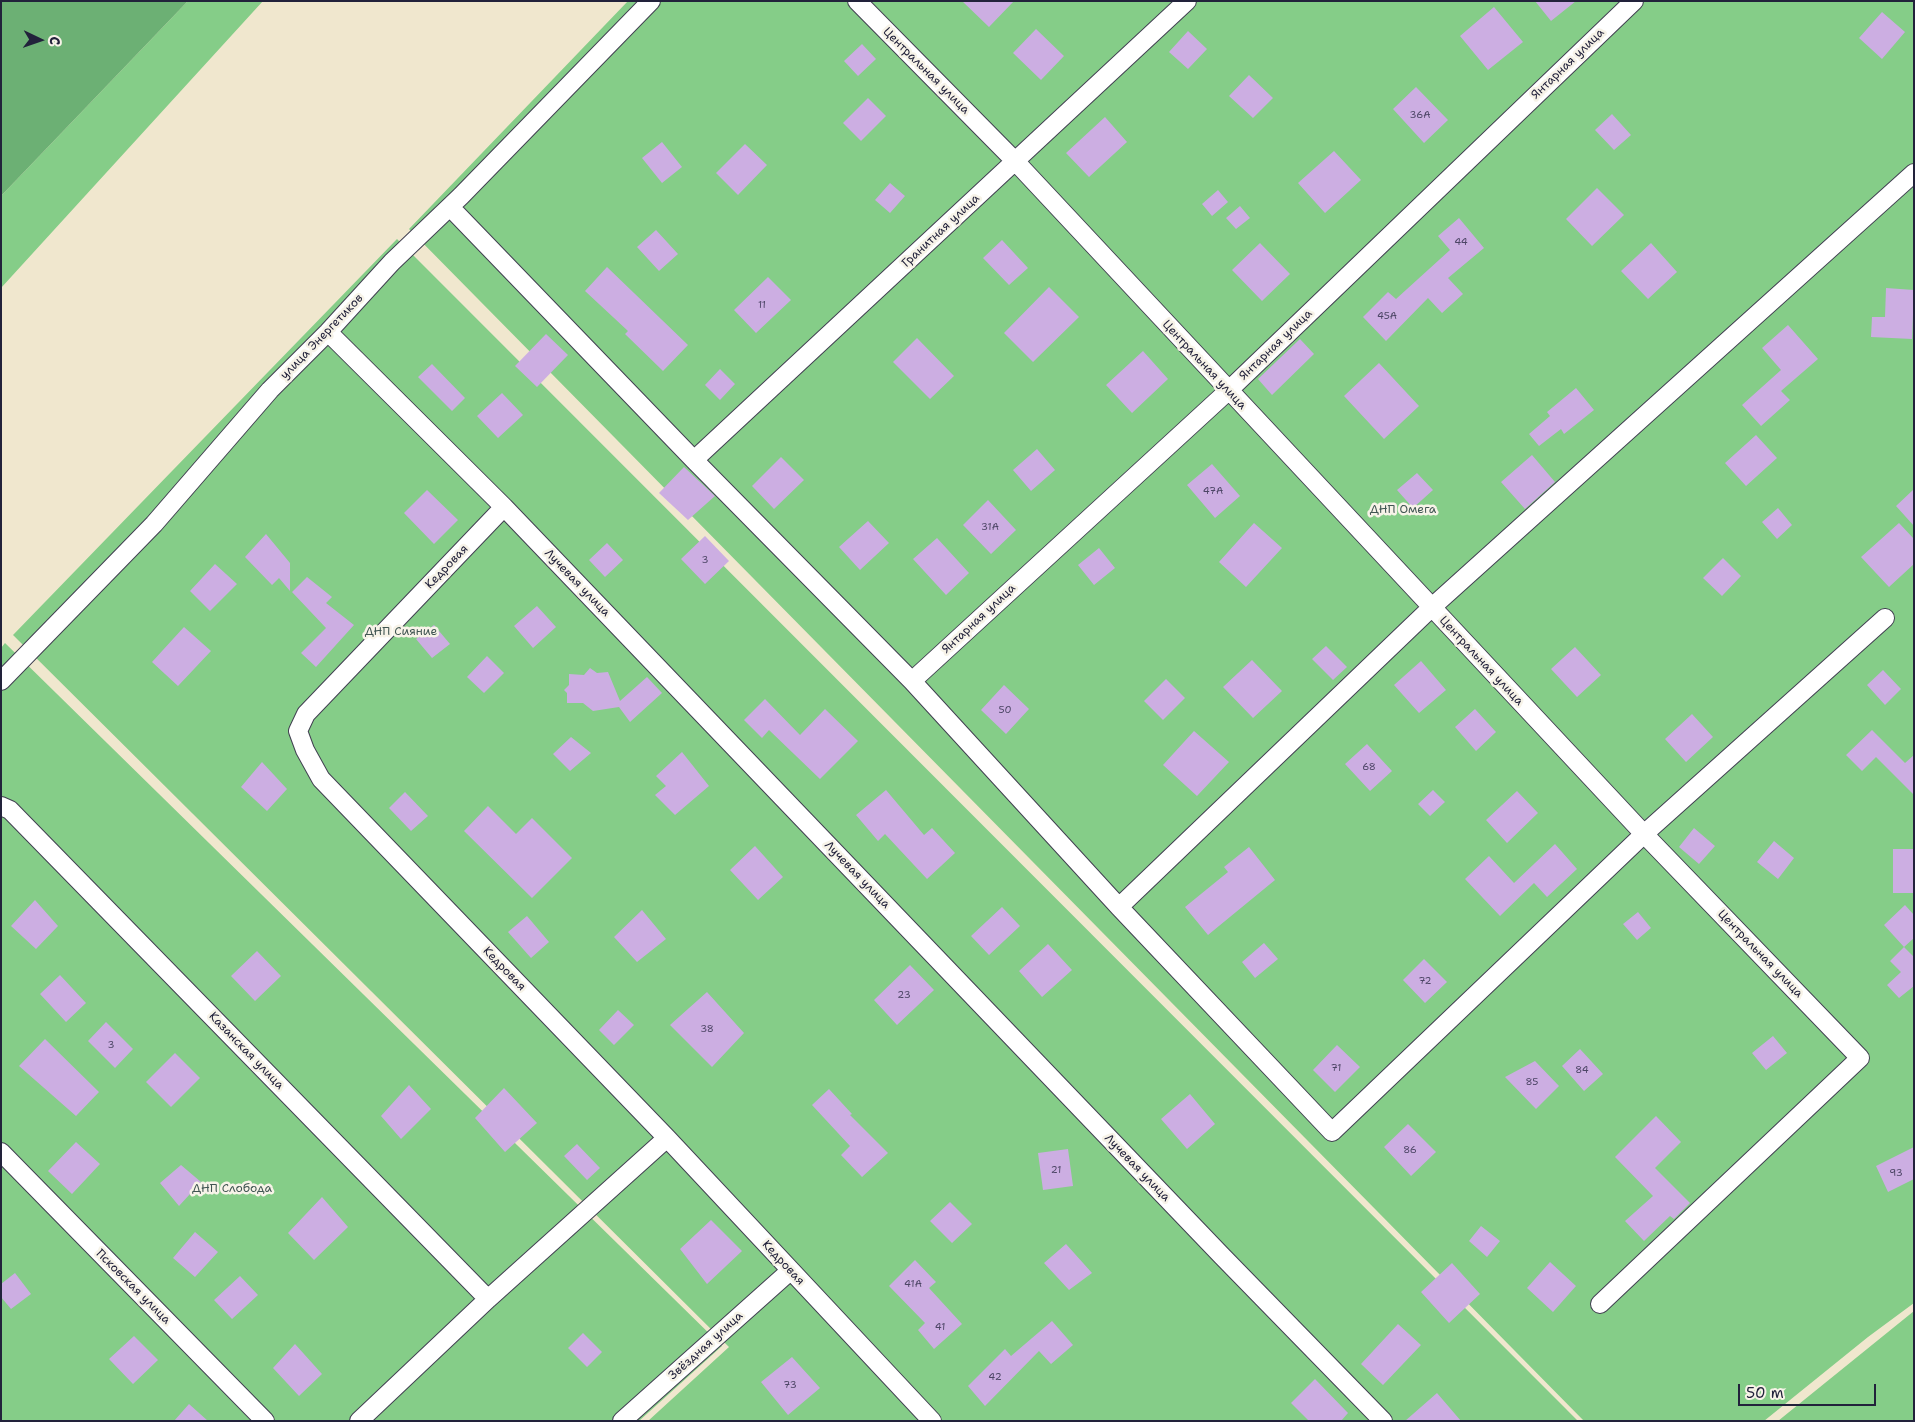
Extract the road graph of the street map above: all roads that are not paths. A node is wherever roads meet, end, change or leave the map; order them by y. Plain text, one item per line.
1 (651, 1) edge
2 (856, 1) edge
3 (1187, 1) edge
4 (1634, 1) edge
5 (1016, 161) junction
6 (1914, 173) edge
7 (450, 207) junction
8 (328, 332) junction
9 (1228, 391) junction
10 (694, 460) junction
11 (504, 507) junction
12 (1431, 608) junction
13 (1885, 618) dead end
14 (1, 681) edge
15 (912, 681) junction
16 (1, 806) edge
17 (1644, 834) junction
18 (1119, 907) junction
19 (666, 1138) junction
20 (1, 1152) edge
21 (790, 1271) junction
22 (488, 1299) junction
23 (1600, 1304) dead end
24 (265, 1421) edge
25 (359, 1421) edge
26 (622, 1421) edge
27 (932, 1421) edge
28 (1383, 1421) edge

1 - 7 street, улица Энергетиков
2 - 5 street, Центральная улица
3 - 5 street, Гранитная улица
4 - 9 street, Янтарная улица
5 - 9 street, Центральная улица
5 - 10 street, Гранитная улица
6 - 12 street
7 - 8 street, улица Энергетиков
7 - 10 street
8 - 11 street, Лучевая улица
8 - 14 street, улица Энергетиков
9 - 12 street, Центральная улица
9 - 15 street, Янтарная улица
10 - 15 street
11 - 19 street, Кедровая
11 - 28 street, Лучевая улица
12 - 17 street, Центральная улица
12 - 18 street
13 - 17 street
15 - 18 street
16 - 22 street, Казанская улица
17 - 18 street
17 - 23 street, Центральная улица
19 - 21 street, Кедровая
19 - 22 street
20 - 24 street, Псковская улица
21 - 26 street, Звёздная улица
21 - 27 street, Кедровая
22 - 25 street

